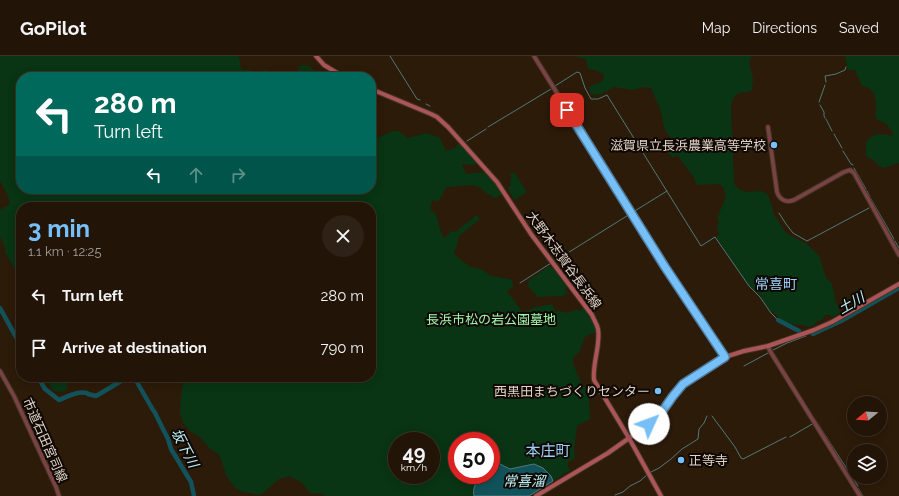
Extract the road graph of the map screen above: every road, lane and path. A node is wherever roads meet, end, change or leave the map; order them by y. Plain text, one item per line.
1 (316, 56) edge
2 (534, 56) edge
3 (336, 72) edge
4 (376, 90) edge
5 (768, 127) dead end
6 (899, 255) edge
7 (899, 284) edge
8 (768, 346) junction
9 (725, 357) junction
10 (0, 371) edge
11 (629, 438) junction
12 (59, 496) edge
13 (536, 496) edge
14 (661, 496) edge
15 (860, 496) edge

1 - 3 main road
2 - 9 street
4 - 11 main road, 大野木志賀谷長浜線
5 - 6 street
7 - 8 main road
8 - 9 main road
8 - 15 street
9 - 11 main road
10 - 12 street, 市道石田宮司線
11 - 13 main road
11 - 14 main road, 大野木志賀谷長浜線

